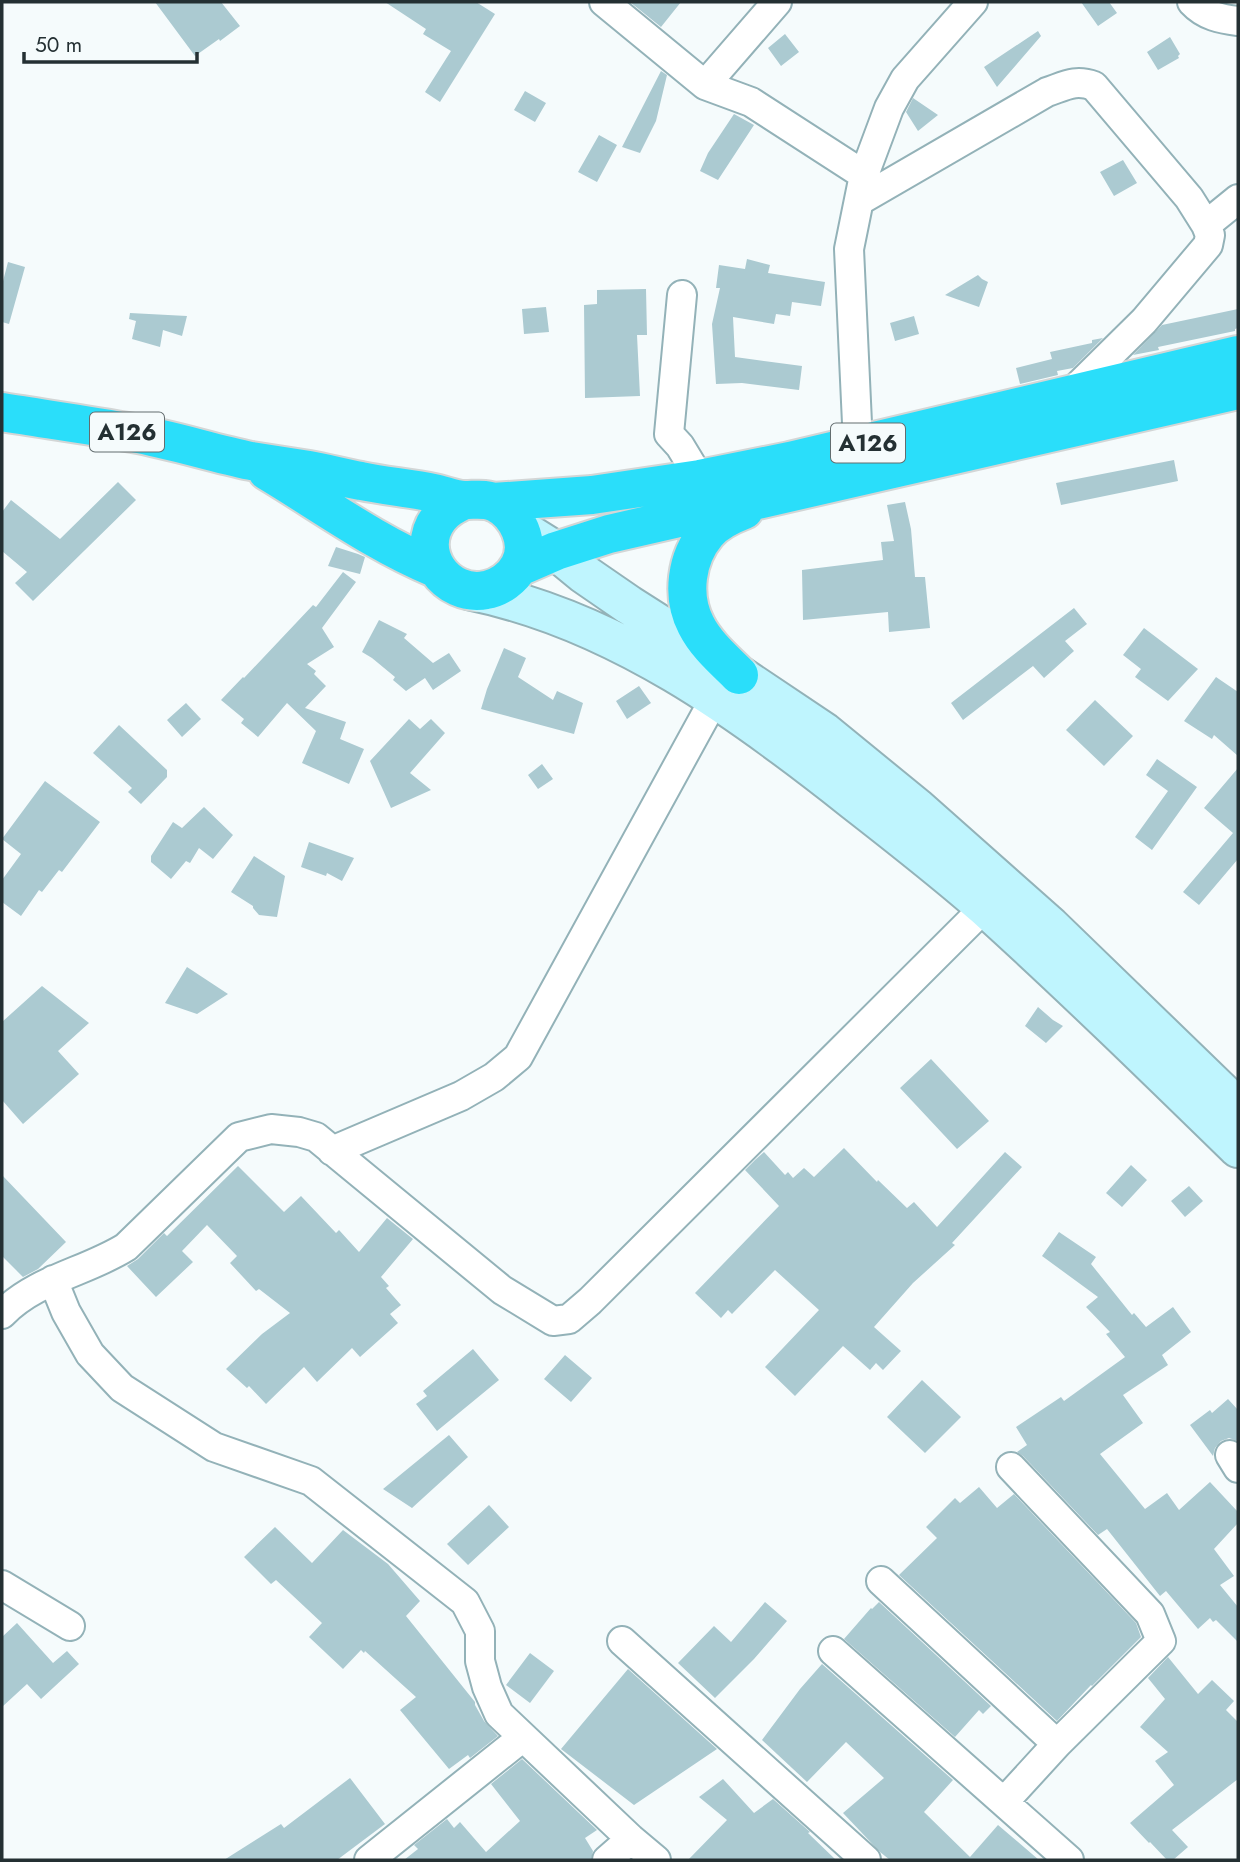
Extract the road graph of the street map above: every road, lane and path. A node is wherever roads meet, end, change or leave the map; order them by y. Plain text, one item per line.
1 (604, 2) edge
2 (777, 2) edge
3 (973, 2) edge
4 (1192, 2) edge
5 (1238, 21) edge
6 (705, 85) junction
7 (862, 188) junction
8 (1238, 199) edge
9 (1206, 225) junction
10 (682, 295) dead end
11 (1238, 355) edge
12 (1238, 390) edge
13 (1069, 395) junction
14 (2, 412) edge
15 (858, 445) junction
16 (250, 460) junction
17 (700, 479) junction
18 (786, 495) junction
19 (479, 501) junction
20 (520, 528) junction
21 (556, 551) junction
22 (519, 567) junction
23 (435, 568) junction
24 (472, 591) junction
25 (727, 686) junction
26 (985, 907) junction
27 (1238, 1108) edge
28 (1238, 1148) edge
29 (332, 1151) junction
30 (53, 1280) junction
31 (2, 1314) edge
32 (1011, 1467) dead end
33 (881, 1581) dead end
34 (2, 1585) edge
35 (71, 1626) dead end
36 (622, 1641) dead end
37 (833, 1651) dead end
38 (523, 1737) junction
39 (1057, 1744) junction
40 (1004, 1802) junction
41 (631, 1839) junction
42 (369, 1860) edge
43 (607, 1860) edge
44 (656, 1860) edge
45 (866, 1860) edge
46 (1069, 1860) edge

1 - 6 street
2 - 6 street
3 - 7 street
4 - 5 street
6 - 7 street
7 - 9 street
7 - 15 street
8 - 9 street
9 - 13 street
10 - 17 street
11 - 13 highway, A126
12 - 18 highway, A126
13 - 15 highway, A126
14 - 16 highway, A126
15 - 17 highway, A126
16 - 19 highway, A126
16 - 23 highway, A126
17 - 19 highway, A126
18 - 21 highway, A126
18 - 25 highway
19 - 20 highway
19 - 23 highway
20 - 21 main road
20 - 22 highway
21 - 22 highway, A126
21 - 25 main road
22 - 24 highway, A126
23 - 24 highway, A126
24 - 25 main road
25 - 26 main road
25 - 27 main road
25 - 29 street
26 - 28 main road
26 - 29 street
29 - 30 street
30 - 31 street
30 - 38 street
32 - 39 street
33 - 39 street
34 - 35 street
36 - 45 street
37 - 40 street
38 - 41 street
38 - 42 street
39 - 40 street
40 - 46 street
41 - 43 street
41 - 44 street

